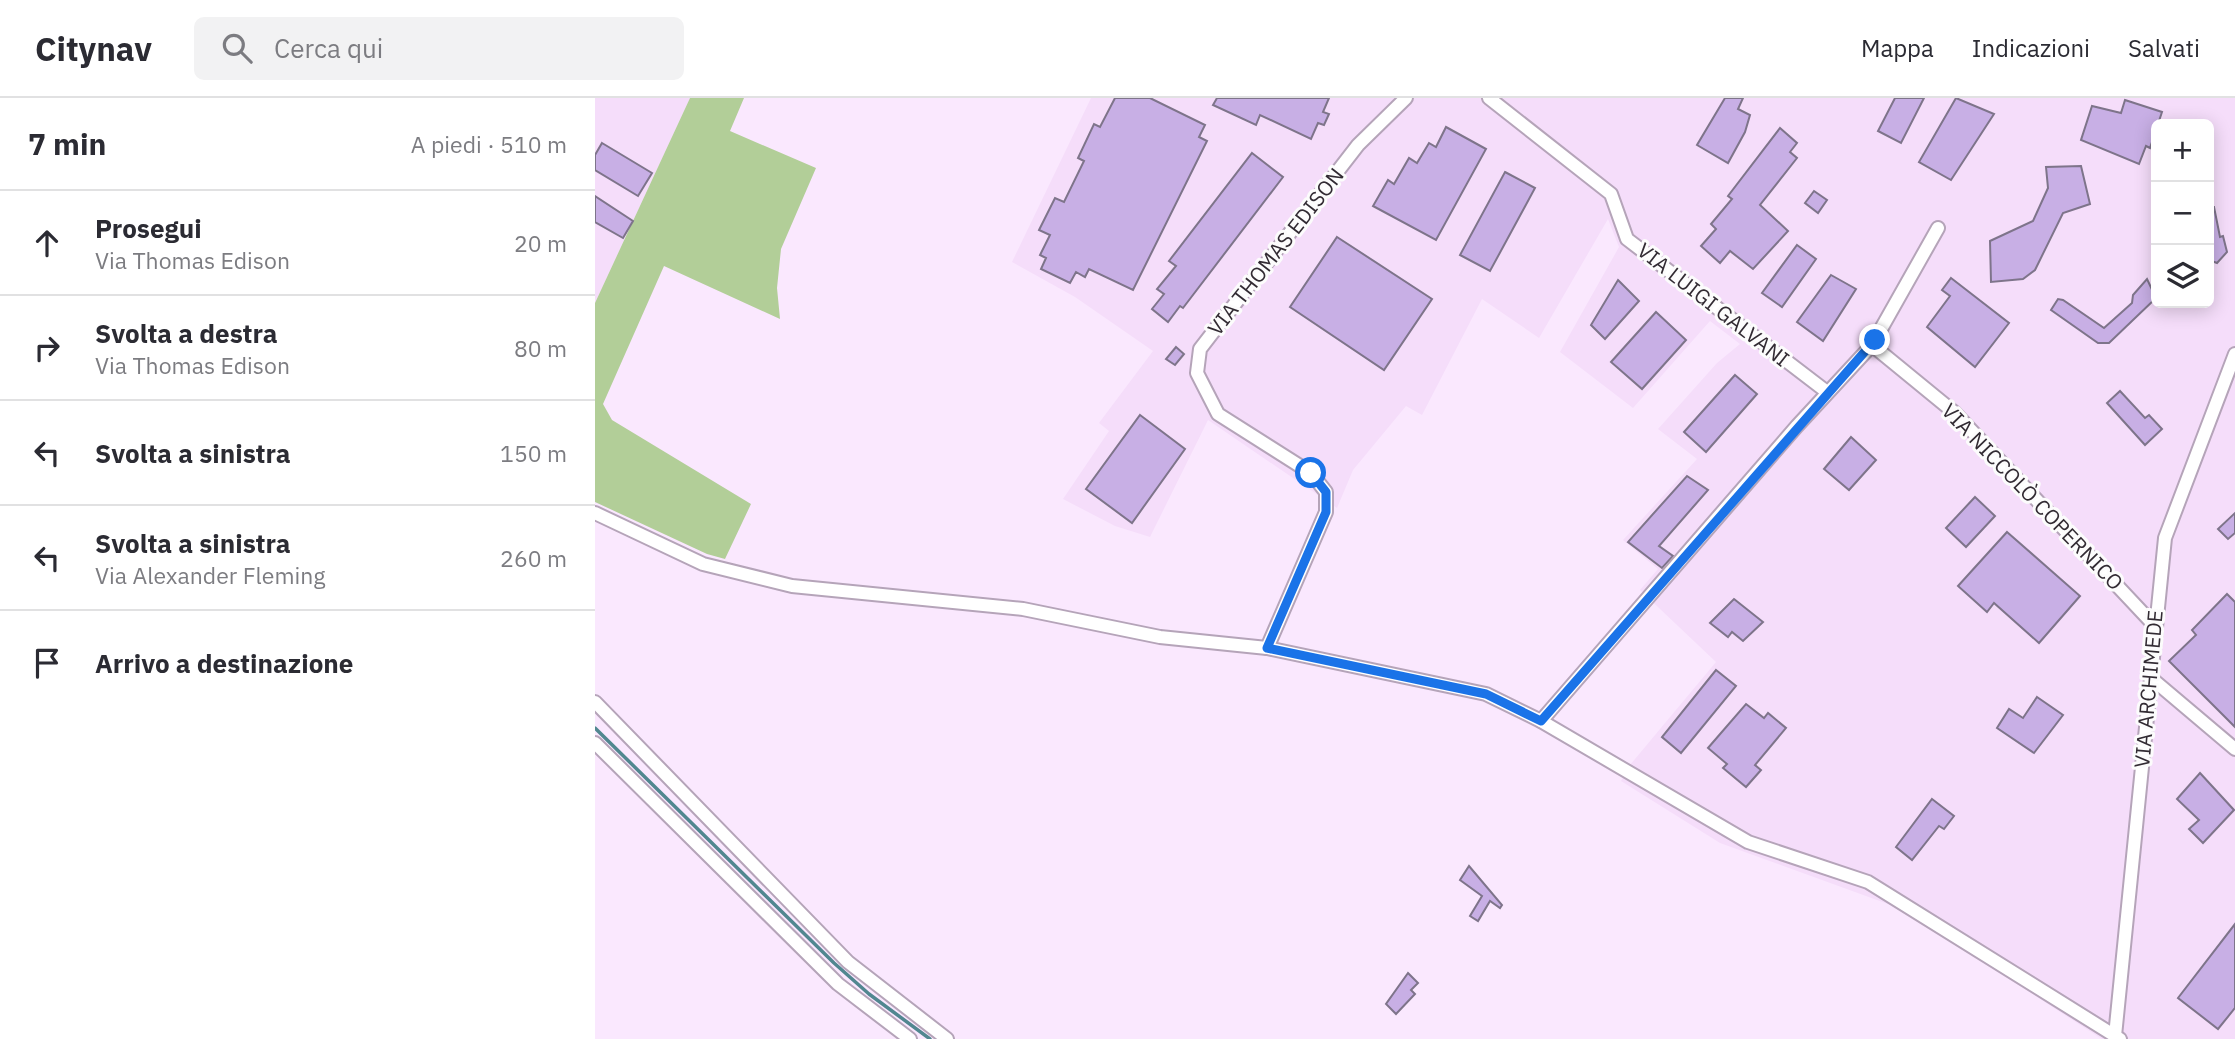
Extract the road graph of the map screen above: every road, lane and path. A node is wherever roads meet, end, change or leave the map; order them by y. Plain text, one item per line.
1 (1406, 98) edge
2 (1489, 98) edge
3 (1938, 228) dead end
4 (1872, 345) junction
5 (2235, 355) edge
6 (1827, 393) junction
7 (595, 513) edge
8 (2155, 625) junction
9 (1267, 648) junction
10 (2151, 678) junction
11 (595, 702) edge
12 (1541, 721) junction
13 (595, 743) edge
14 (2235, 749) edge
15 (2117, 1038) edge
16 (910, 1039) edge
17 (947, 1039) edge

1 - 9 street, VIA THOMAS EDISON
2 - 6 street, VIA LUIGI GALVANI
3 - 4 street
4 - 6 street
4 - 8 street, VIA NICCOLÒ COPERNICO
5 - 8 street, VIA ARCHIMEDE
6 - 12 street
7 - 9 street
8 - 10 street, VIA ARCHIMEDE
9 - 12 street
10 - 14 street
10 - 15 street, VIA ARCHIMEDE
11 - 17 street
12 - 15 street
13 - 16 street

